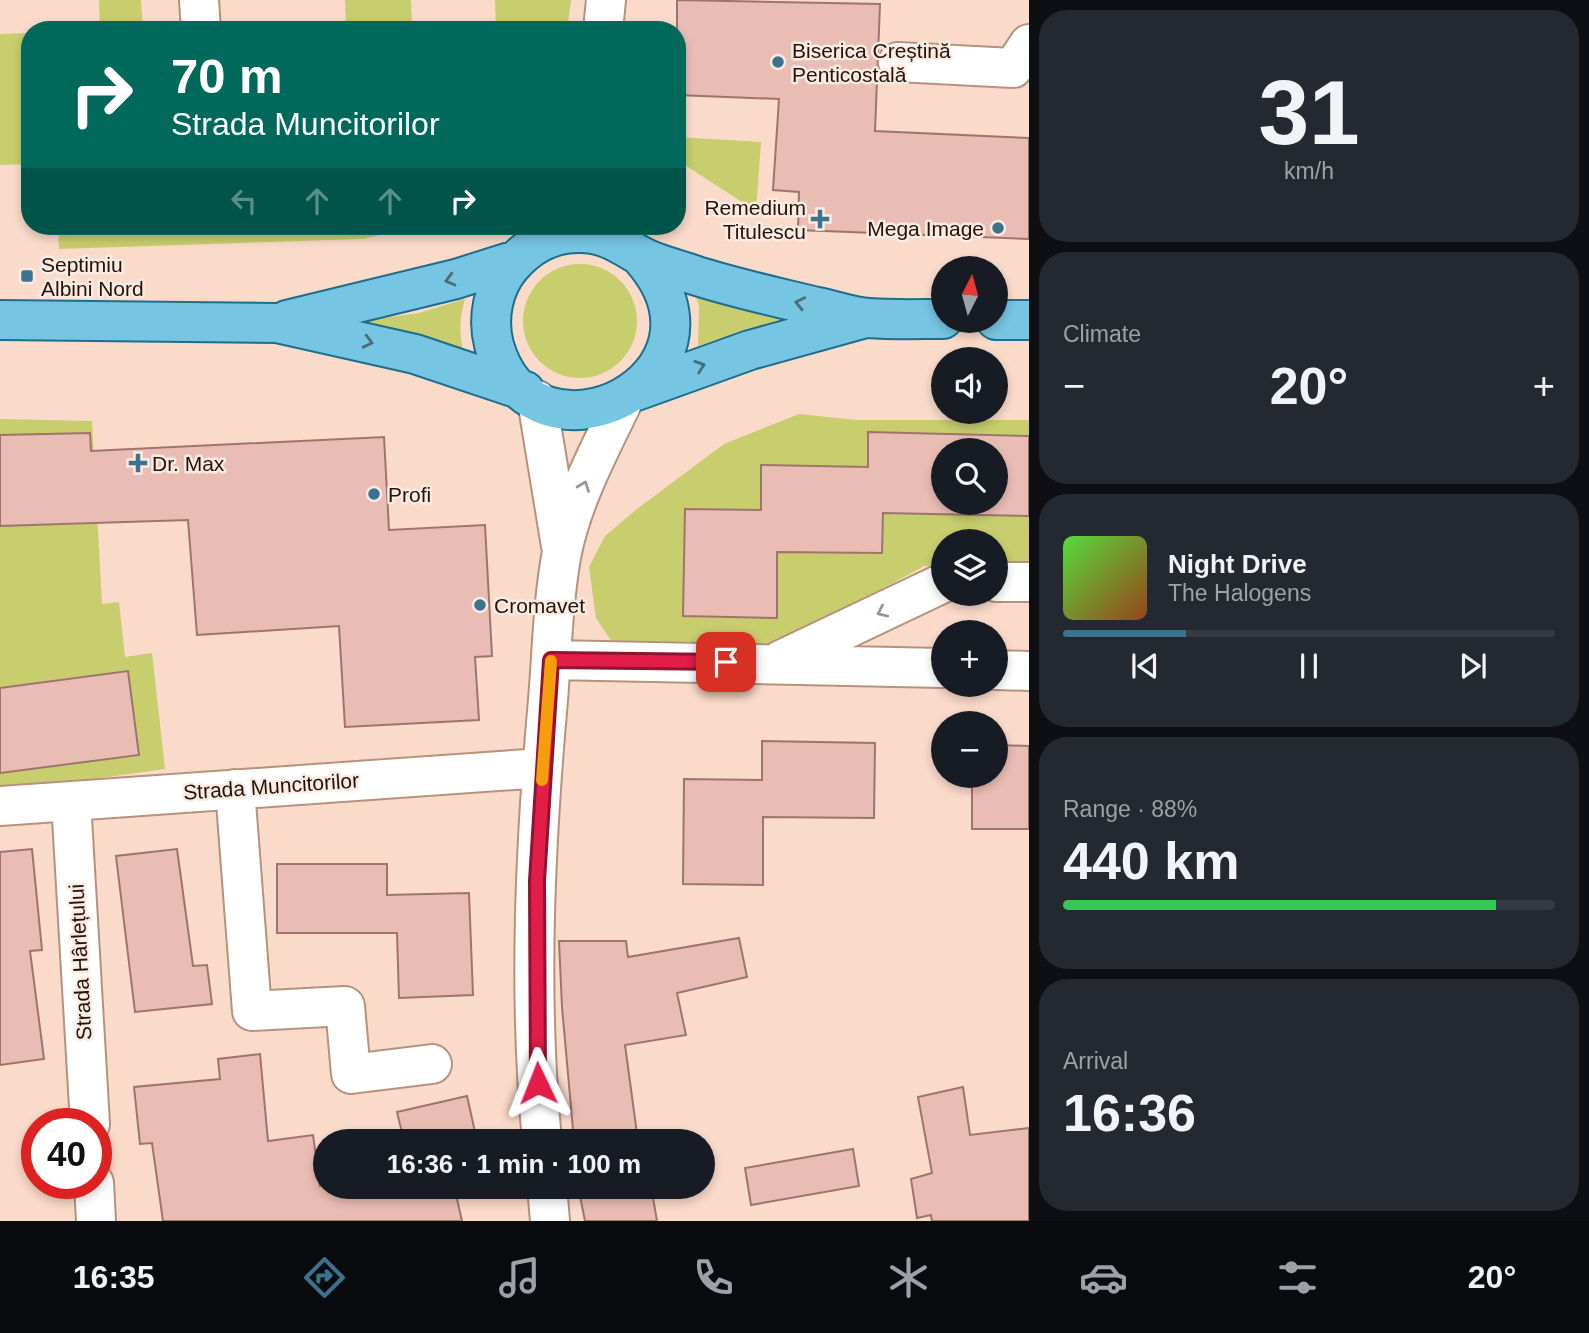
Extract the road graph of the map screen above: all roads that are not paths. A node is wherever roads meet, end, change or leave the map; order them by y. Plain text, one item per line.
1 (199, 0) edge
2 (606, 0) edge
3 (200, 21) edge
4 (604, 21) edge
5 (1029, 44) edge
6 (898, 62) dead end
7 (571, 235) edge
8 (594, 235) edge
9 (632, 243) edge
10 (525, 246) edge
11 (867, 318) junction
12 (931, 319) edge
13 (0, 320) edge
14 (1008, 320) edge
15 (1029, 320) edge
16 (277, 323) junction
17 (531, 395) junction
18 (630, 395) junction
19 (562, 551) junction
20 (1008, 582) edge
21 (1029, 582) edge
22 (931, 589) edge
23 (551, 660) junction
24 (776, 663) junction
25 (931, 668) edge
26 (1008, 670) edge
27 (1029, 671) edge
28 (542, 768) junction
29 (235, 789) junction
30 (71, 801) junction
31 (0, 806) edge
32 (432, 1064) dead end
33 (89, 1108) edge
34 (542, 1129) edge
35 (95, 1199) edge
36 (548, 1199) edge
37 (96, 1221) edge
38 (550, 1221) edge

1 - 3 street
2 - 4 street
5 - 6 street
7 - 10 main road
8 - 9 main road
11 -> 9 main road
9 - 18 main road
10 -> 16 main road
10 - 17 main road
11 - 12 main road
18 -> 11 main road
13 - 16 main road
14 - 15 main road
16 -> 17 main road
17 - 18 main road
17 - 19 street
19 -> 18 street
19 - 23 street
20 - 21 street
22 -> 24 street
23 - 24 street
23 - 28 street
24 - 25 street
26 - 27 street
28 - 29 street, Strada Muncitorilor
28 - 34 street
29 - 30 street, Strada Muncitorilor
29 - 32 street
30 - 31 street, Strada Muncitorilor
30 - 33 street, Strada Hârlețului
35 - 37 street
36 - 38 street

